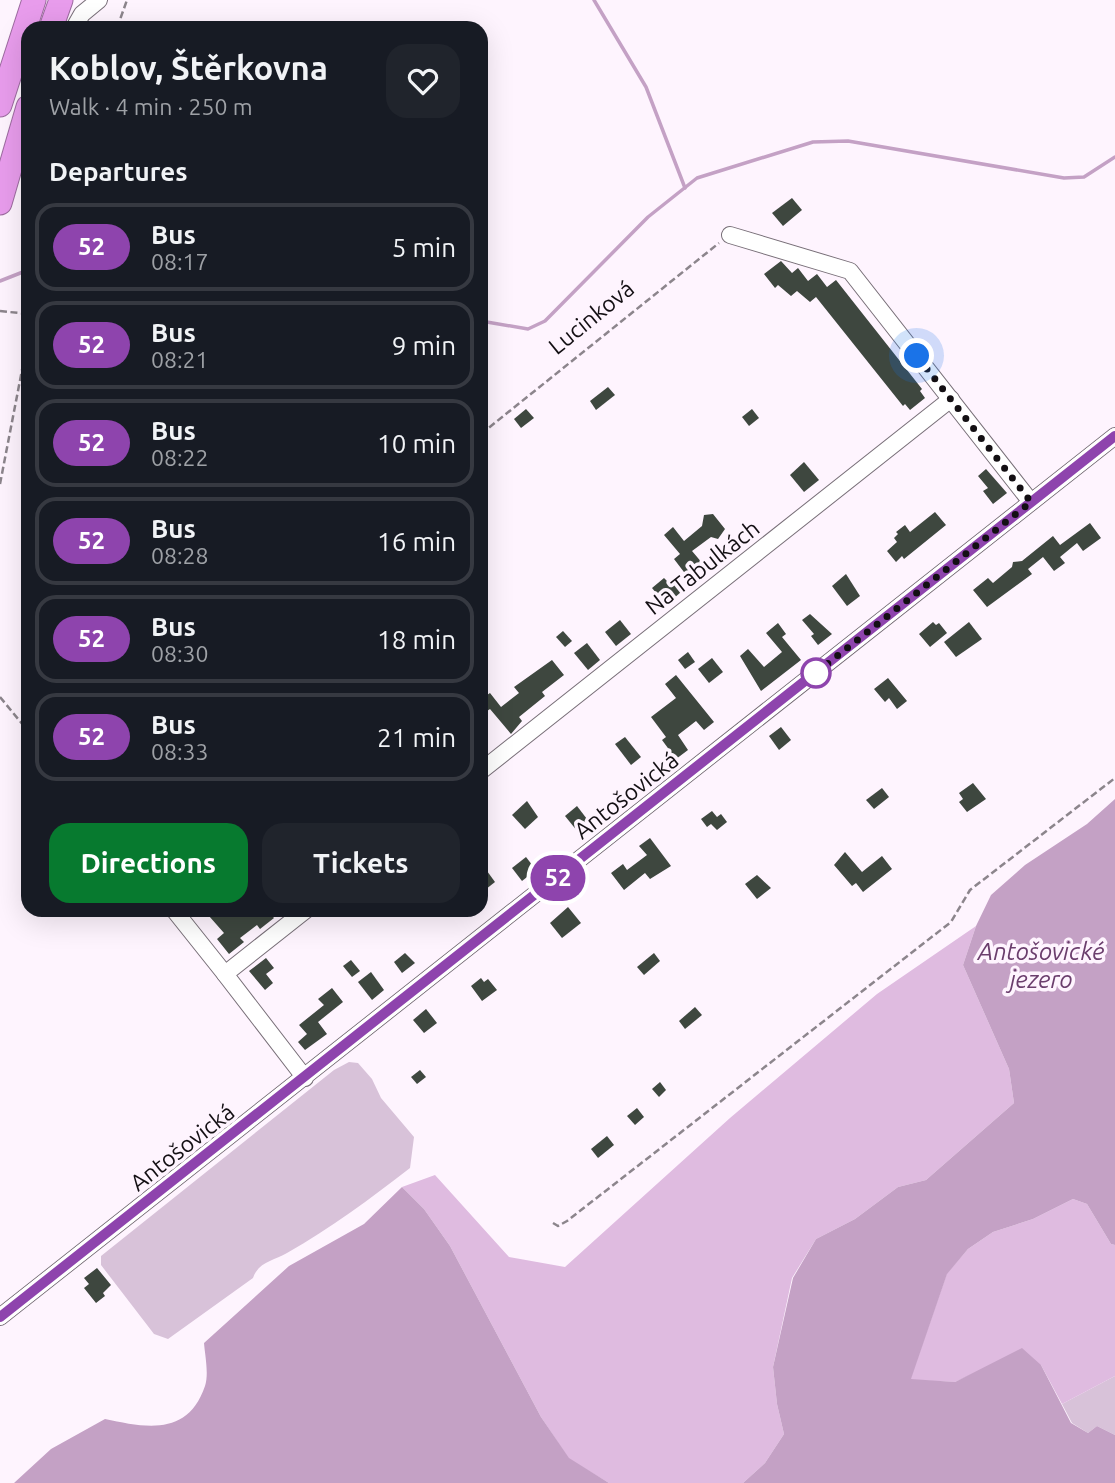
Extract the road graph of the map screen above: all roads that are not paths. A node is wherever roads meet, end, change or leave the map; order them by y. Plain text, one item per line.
1 (34, 0) edge
2 (61, 0) edge
3 (99, 0) edge
4 (27, 21) edge
5 (54, 21) edge
6 (78, 21) edge
7 (21, 40) edge
8 (0, 105) edge
9 (21, 132) edge
10 (21, 157) edge
11 (0, 206) edge
12 (730, 235) road end
13 (951, 399) junction
14 (1115, 436) edge
15 (1031, 502) junction
16 (488, 765) edge
17 (180, 917) edge
18 (297, 917) edge
19 (225, 974) junction
20 (304, 1079) junction
21 (0, 1317) edge

1 - 4 highway
2 - 5 highway
3 - 6 street
7 - 8 highway
9 - 11 highway
10 - 11 street
12 - 13 street
13 - 15 street
13 - 16 street, Na Tabulkách
14 - 15 street, Antošovická
15 - 20 street, Antošovická
17 - 19 street
18 - 19 street
19 - 20 street
20 - 21 street, Antošovická

